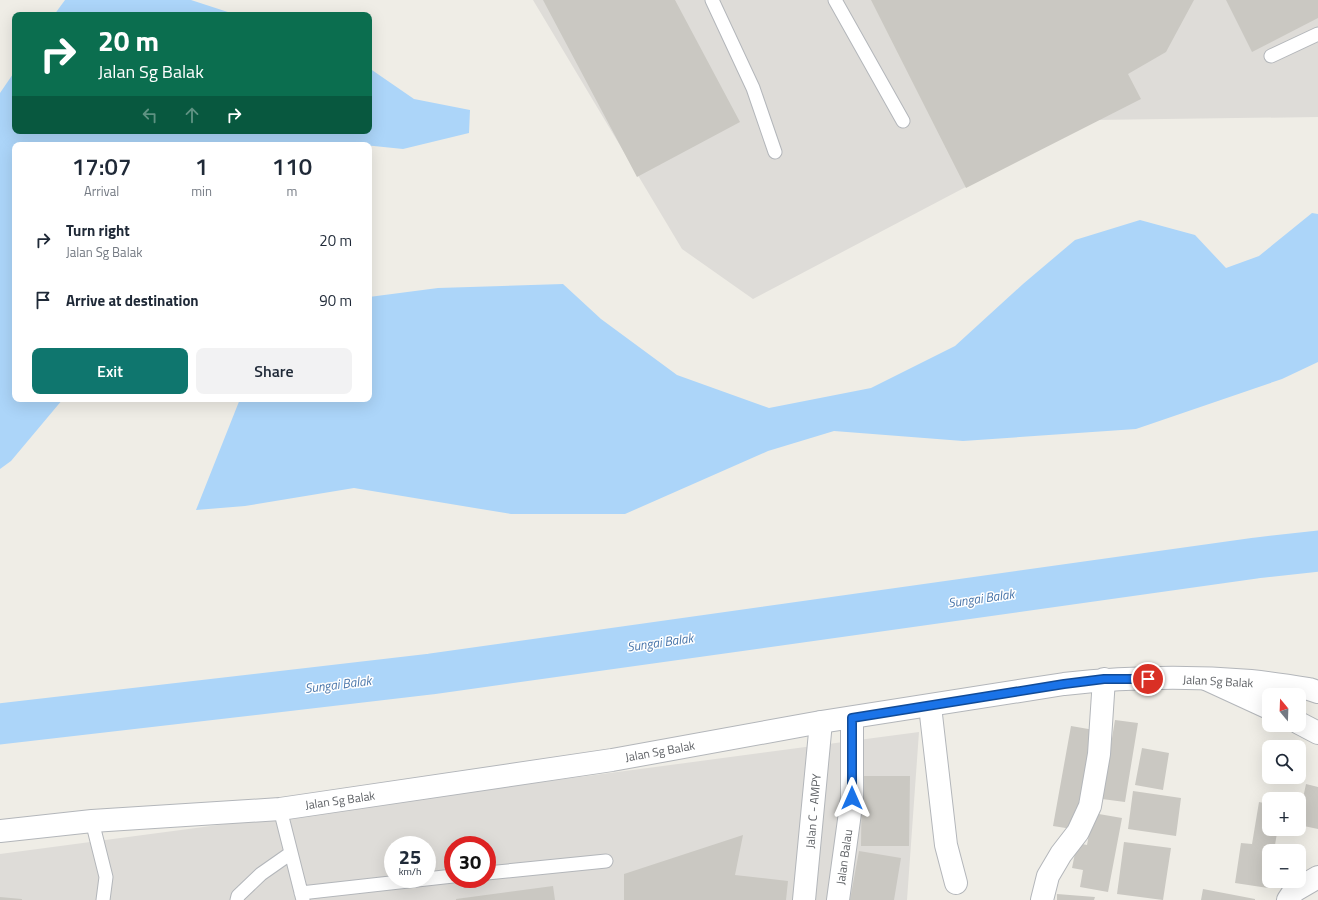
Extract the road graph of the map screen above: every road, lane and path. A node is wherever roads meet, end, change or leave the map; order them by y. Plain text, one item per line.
1 (712, 0) edge
2 (835, 0) edge
3 (1318, 34) edge
4 (1271, 56) dead end
5 (903, 120) dead end
6 (775, 152) dead end
7 (1104, 679) junction
8 (1206, 679) junction
9 (1318, 692) edge
10 (1262, 705) edge
11 (930, 706) junction
12 (852, 718) junction
13 (821, 722) junction
14 (1306, 727) edge
15 (1318, 733) edge
16 (280, 808) junction
17 (92, 821) junction
18 (0, 831) edge
19 (291, 853) junction
20 (606, 861) dead end
21 (496, 872) edge
22 (444, 877) edge
23 (1318, 877) edge
24 (956, 884) dead end
25 (302, 897) edge
26 (103, 900) edge
27 (237, 900) edge
28 (804, 900) edge
29 (838, 900) edge
30 (1042, 900) edge
31 (1288, 900) edge

1 - 6 lane
2 - 5 lane
3 - 4 lane
7 - 8 street, Jalan Sg Balak
7 - 11 street, Jalan Sg Balak
7 - 30 street
8 - 9 street, Jalan Sg Balak
8 - 10 street
11 - 12 street, Jalan Sg Balak
11 - 24 street
12 - 13 street, Jalan Sg Balak
12 - 29 street, Jalan Balau
13 - 16 street, Jalan Sg Balak
13 - 28 street, Jalan C - AMPY
14 - 15 street
16 - 17 street, Jalan Sg Balak
16 - 19 lane
17 - 18 street, Jalan Sg Balak
17 - 26 lane
19 - 25 lane
19 - 27 lane
20 - 21 lane
22 - 25 lane
23 - 31 street

